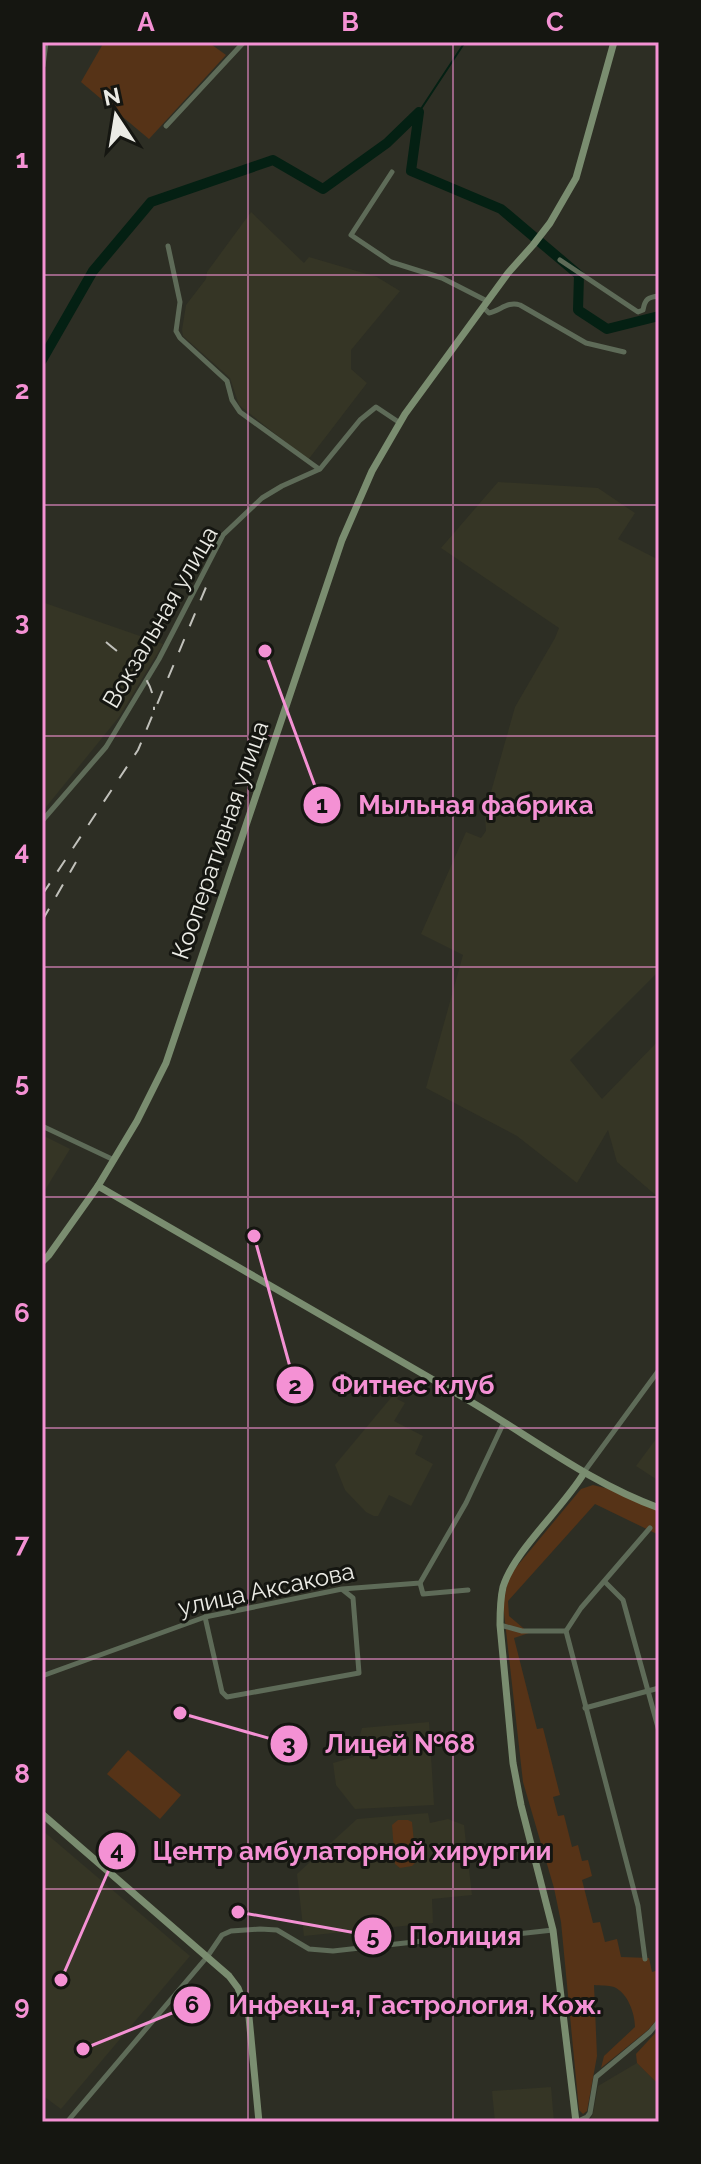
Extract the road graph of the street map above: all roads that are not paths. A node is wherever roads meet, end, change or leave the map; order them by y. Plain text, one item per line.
1 (46, 42) edge
2 (244, 42) edge
3 (614, 42) edge
4 (43, 66) edge
5 (166, 126) dead end
6 (392, 172) dead end
7 (168, 246) dead end
8 (560, 260) dead end
9 (659, 296) edge
10 (485, 304) junction
11 (624, 352) dead end
12 (400, 423) junction
13 (320, 469) junction
14 (42, 821) edge
15 (42, 1126) edge
16 (114, 1160) junction
17 (98, 1186) junction
18 (42, 1262) edge
19 (659, 1370) edge
20 (504, 1422) junction
21 (584, 1473) junction
22 (659, 1508) edge
23 (650, 1528) dead end
24 (605, 1582) junction
25 (420, 1583) junction
26 (342, 1589) junction
27 (468, 1590) dead end
28 (205, 1617) junction
29 (500, 1625) junction
30 (566, 1631) junction
31 (42, 1676) edge
32 (659, 1688) edge
33 (648, 1691) junction
34 (585, 1708) junction
35 (659, 1731) edge
36 (42, 1814) edge
37 (553, 1930) junction
38 (207, 1957) junction
39 (645, 1959) dead end
40 (659, 2021) edge
41 (67, 2122) edge
42 (259, 2122) edge
43 (576, 2122) edge

1 - 4 street
2 - 5 street
3 - 10 main road, Кооперативная улица
6 - 10 street
7 - 13 street
8 - 9 street
10 - 11 street
10 - 12 main road, Кооперативная улица
12 - 13 street, Вокзальная улица
12 - 16 main road, Кооперативная улица
13 - 14 street, Вокзальная улица
15 - 16 street
16 - 17 main road, Кооперативная улица
17 - 18 main road, Кооперативная улица
17 - 20 main road
19 - 21 street
20 - 21 main road
20 - 25 street
21 - 22 main road
21 - 29 main road
23 - 24 street
24 - 30 street
24 - 33 street
25 - 26 street, улица Аксакова
25 - 27 street, улица Аксакова
26 - 28 street, улица Аксакова
26 - 28 street
28 - 31 street, улица Аксакова
29 - 30 street
29 - 37 main road
30 - 34 street
32 - 33 street
33 - 34 street
33 - 35 street
34 - 39 street
36 - 38 main road
37 - 38 street
37 - 43 main road
38 - 41 street
38 - 42 main road
40 - 43 street

